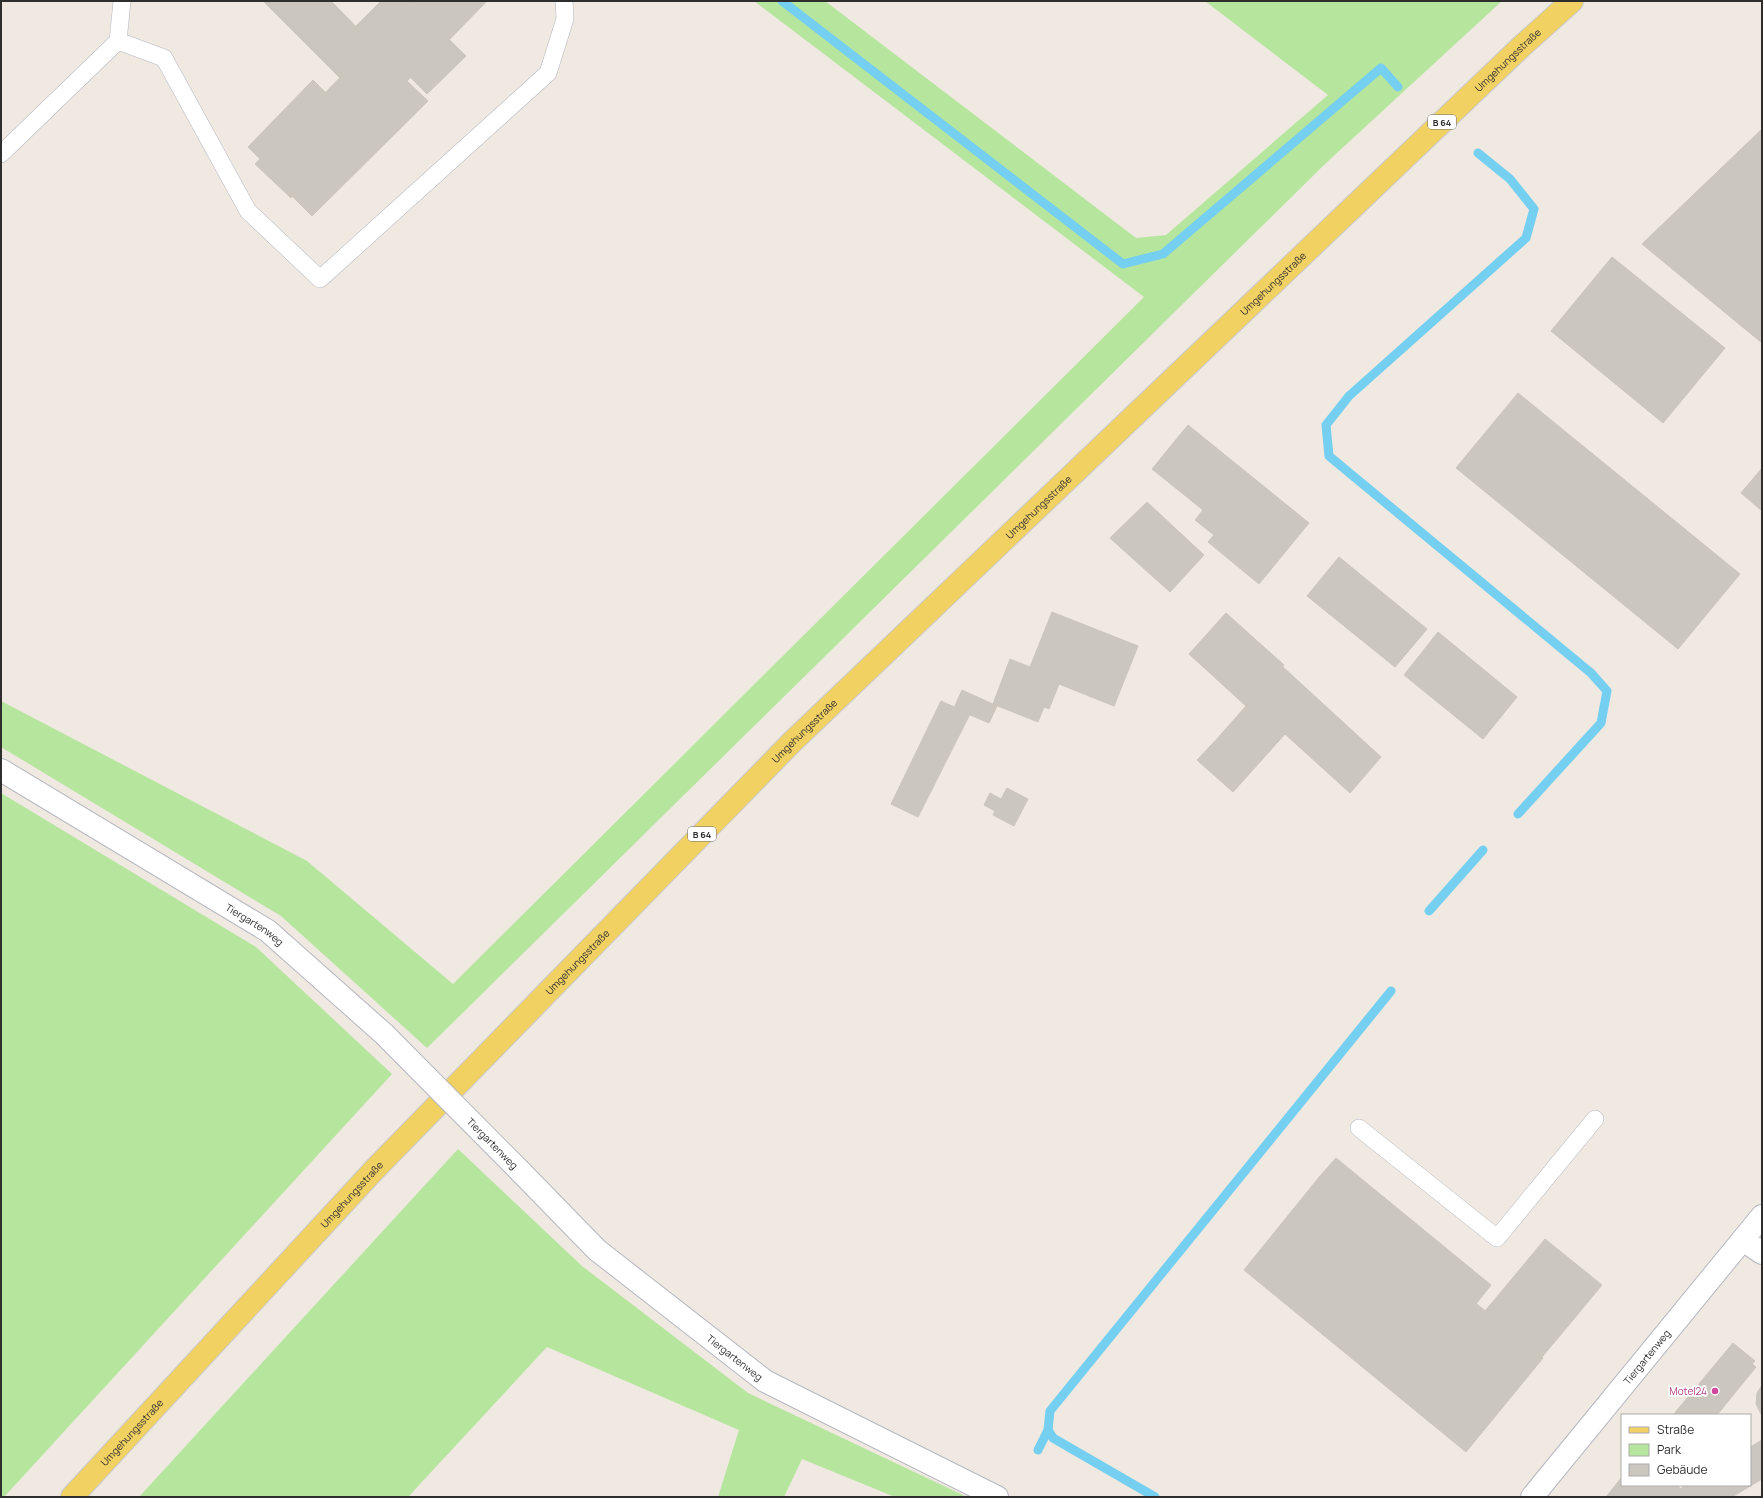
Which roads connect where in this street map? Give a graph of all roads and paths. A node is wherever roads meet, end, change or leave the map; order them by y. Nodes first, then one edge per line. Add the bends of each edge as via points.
1 (122, 1) edge
2 (564, 1) edge
3 (1572, 1) edge
4 (118, 41) junction
5 (1, 154) edge
6 (1, 770) edge
7 (1595, 1119) dead end
8 (1359, 1128) dead end
9 (1762, 1216) edge
10 (1743, 1240) junction
11 (1762, 1253) edge
12 (72, 1497) edge
13 (997, 1497) edge
14 (1532, 1497) edge

1 - 4 lane
2 - 4 lane via 566,18 548,73 320,279 248,211 164,58
3 - 12 main road, Umgehungsstraße / B 64 via 792,742 374,1170
4 - 5 lane
6 - 13 street, Tiergartenweg, bridge via 268,931 384,1034 597,1250 765,1381
7 - 8 lane via 1496,1238
9 - 10 street, Tiergartenweg
10 - 11 street
10 - 14 street, Tiergartenweg

